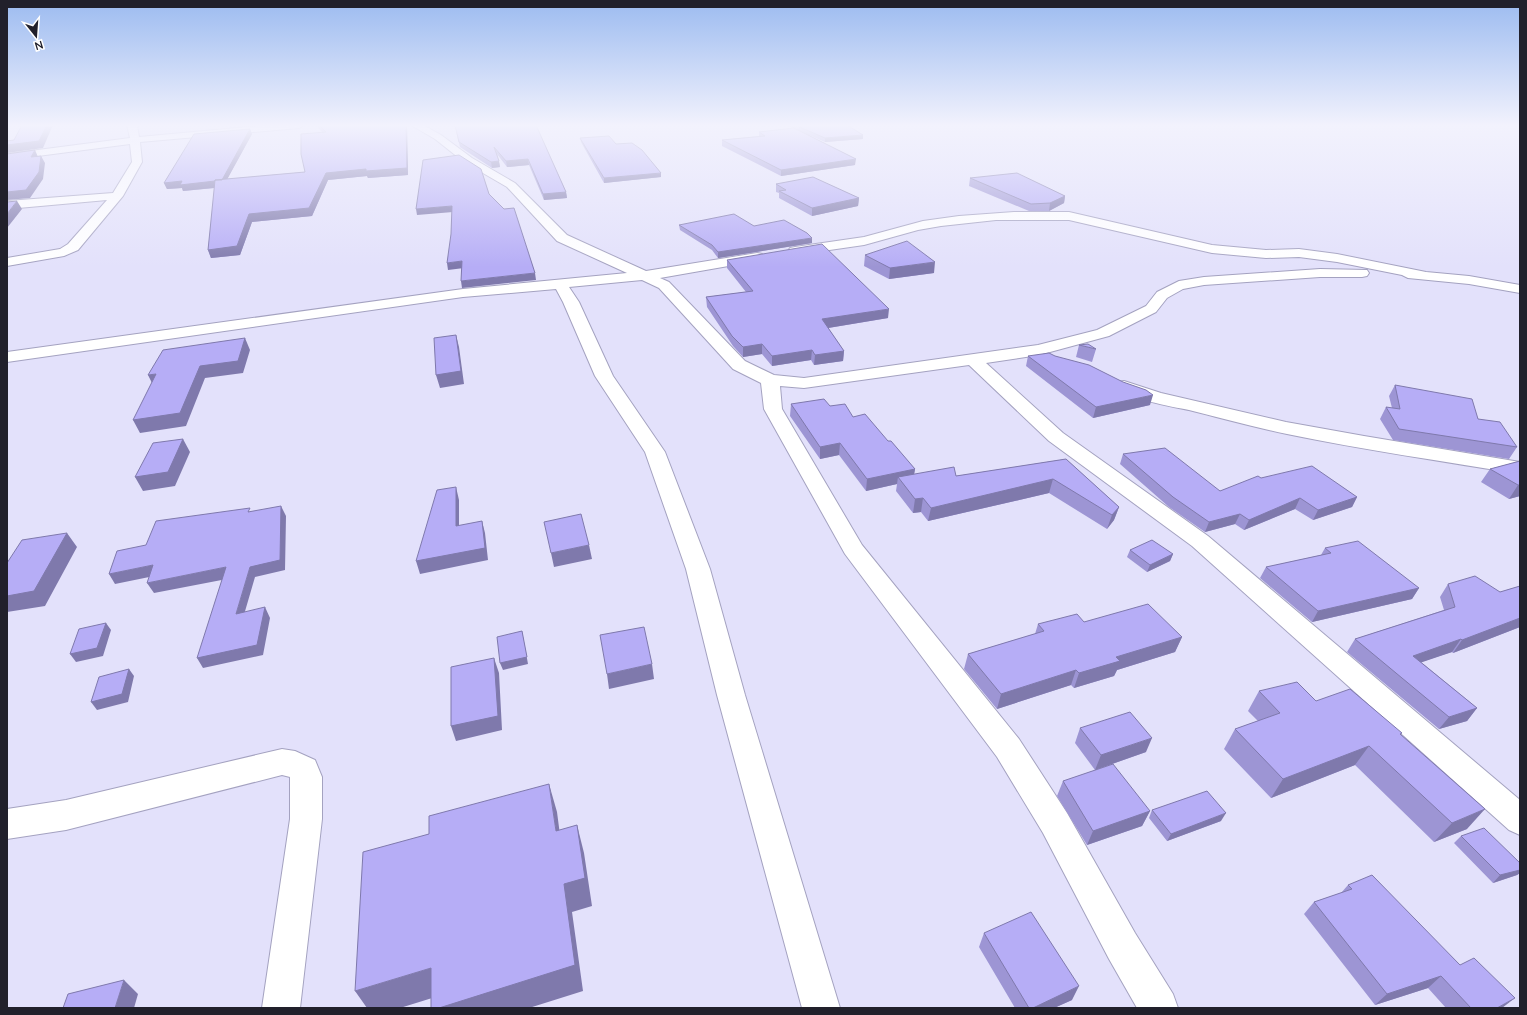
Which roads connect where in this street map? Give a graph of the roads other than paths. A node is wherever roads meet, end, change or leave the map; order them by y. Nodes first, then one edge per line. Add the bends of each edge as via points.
1 (131, 172) edge
2 (489, 172) edge
3 (117, 196) junction
4 (7, 205) edge
5 (785, 253) edge
6 (770, 256) edge
7 (7, 262) edge
8 (1422, 275) junction
9 (644, 276) junction
10 (560, 284) junction
11 (1520, 289) edge
12 (1039, 350) junction
13 (7, 357) edge
14 (972, 359) junction
15 (1066, 362) edge
16 (1110, 378) edge
17 (770, 380) junction
18 (1520, 468) edge
19 (1520, 820) edge
20 (7, 824) edge
21 (281, 1008) edge
22 (821, 1008) edge
23 (1159, 1008) edge

1 - 3 street
2 - 9 street via 511,185 562,238
3 - 4 street
3 - 7 street via 73,247 64,252
5 - 8 street via 871,239 952,221 1049,215 1069,216 1212,249 1266,254 1299,253
6 - 9 street
8 - 11 street
8 - 12 street via 1320,273 1179,285 1162,295 1152,309 1103,333
9 - 10 street
9 - 17 street via 664,285 739,365
10 - 13 street via 463,293
10 - 22 street via 571,302 604,376 656,452 698,569 731,695
12 - 14 street
12 - 15 street
14 - 17 street via 804,383
14 - 19 street via 1056,437 1200,541
16 - 18 street via 1144,393 1250,420 1334,438
17 - 23 street via 773,409 853,549 1008,748 1055,823
20 - 21 street via 66,815 282,762 295,764 304,770 306,819

